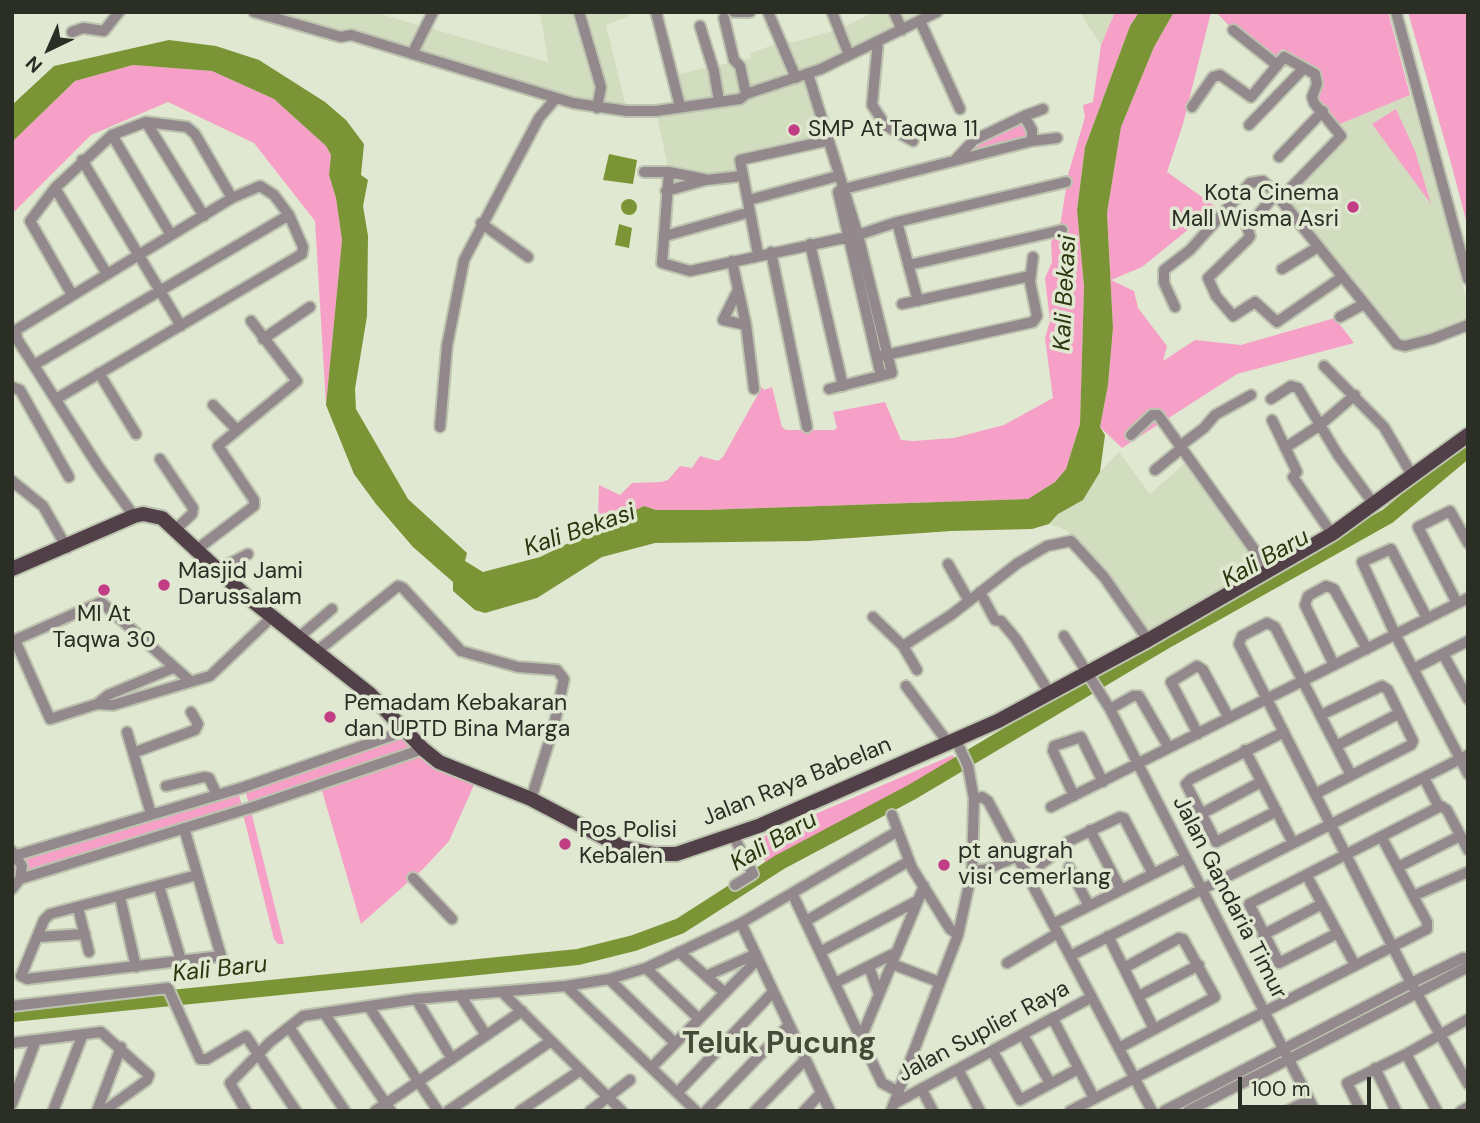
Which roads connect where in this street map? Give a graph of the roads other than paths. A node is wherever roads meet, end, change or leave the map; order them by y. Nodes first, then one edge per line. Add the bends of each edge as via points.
1 (118, 12) edge
2 (254, 12) edge
3 (433, 12) edge
4 (579, 12) edge
5 (656, 12) edge
6 (750, 12) edge
7 (769, 12) edge
8 (832, 12) edge
9 (894, 12) edge
10 (937, 12) edge
11 (1396, 12) edge
12 (278, 15) edge
13 (729, 15) edge
14 (920, 21) junction
15 (700, 26) dead end
16 (902, 30) junction
17 (1233, 30) dead end
18 (72, 32) dead end
19 (878, 42) junction
20 (412, 54) junction
21 (849, 55) junction
22 (1277, 65) junction
23 (1304, 68) junction
24 (808, 74) junction
25 (796, 78) junction
26 (746, 94) junction
27 (555, 98) junction
28 (719, 101) junction
29 (680, 106) junction
30 (1192, 107) dead end
31 (597, 108) junction
32 (960, 109) dead end
33 (1043, 110) dead end
34 (1323, 111) junction
35 (1024, 116) junction
36 (146, 122) junction
37 (1249, 125) dead end
38 (112, 135) junction
39 (1057, 138) dead end
40 (827, 141) junction
41 (913, 141) dead end
42 (1032, 141) junction
43 (1279, 157) dead end
44 (82, 160) junction
45 (954, 161) junction
46 (645, 172) dead end
47 (669, 172) junction
48 (742, 176) junction
49 (706, 180) junction
50 (1066, 182) dead end
51 (839, 184) junction
52 (55, 188) junction
53 (666, 191) junction
54 (1278, 196) junction
55 (232, 198) junction
56 (750, 206) junction
57 (289, 215) junction
58 (204, 216) junction
59 (897, 222) junction
60 (481, 223) junction
61 (1062, 230) dead end
62 (171, 236) junction
63 (665, 236) junction
64 (853, 236) junction
65 (810, 244) junction
66 (1318, 247) junction
67 (771, 252) junction
68 (758, 254) junction
69 (139, 255) junction
70 (528, 257) dead end
71 (1033, 257) dead end
72 (732, 261) junction
73 (909, 265) junction
74 (1282, 268) dead end
75 (107, 274) junction
76 (1031, 276) junction
77 (1342, 277) junction
78 (1468, 279) edge
79 (160, 290) junction
80 (738, 290) junction
81 (71, 293) junction
82 (918, 301) junction
83 (902, 304) dead end
84 (1364, 304) junction
85 (310, 307) dead end
86 (1175, 307) dead end
87 (1340, 317) dead end
88 (251, 321) dead end
89 (747, 325) junction
90 (1468, 325) edge
91 (181, 326) junction
92 (263, 339) junction
93 (15, 341) edge
94 (883, 356) junction
95 (34, 365) junction
96 (1324, 366) dead end
97 (99, 373) junction
98 (843, 386) junction
99 (12, 387) edge
100 (754, 388) dead end
101 (828, 389) dead end
102 (1251, 395) dead end
103 (1355, 395) junction
104 (56, 399) junction
105 (1271, 399) dead end
106 (214, 405) dead end
107 (1272, 419) dead end
108 (1320, 425) junction
109 (440, 427) dead end
110 (807, 427) dead end
111 (237, 430) junction
112 (136, 435) dead end
113 (1131, 435) dead end
114 (1468, 435) edge
115 (1181, 447) junction
116 (1285, 448) junction
117 (160, 459) dead end
118 (1155, 470) dead end
119 (1412, 475) junction
120 (69, 477) dead end
121 (12, 481) edge
122 (1373, 503) junction
123 (134, 516) junction
124 (176, 530) junction
125 (1332, 534) junction
126 (1466, 536) edge
127 (67, 548) junction
128 (197, 550) junction
129 (248, 554) dead end
130 (948, 564) dead end
131 (12, 569) edge
132 (218, 569) junction
133 (1268, 569) junction
134 (980, 592) junction
135 (358, 600) dead end
136 (1463, 600) edge
137 (969, 601) junction
138 (332, 609) dead end
139 (367, 609) junction
140 (272, 617) junction
141 (873, 617) dead end
142 (1427, 618) junction
143 (1395, 634) junction
144 (1064, 636) dead end
145 (298, 638) junction
146 (1148, 640) junction
147 (1468, 641) edge
148 (904, 646) junction
149 (1367, 649) junction
150 (316, 652) junction
151 (1443, 654) junction
152 (1334, 665) junction
153 (173, 668) junction
154 (1413, 669) junction
155 (917, 670) dead end
156 (1088, 672) junction
157 (190, 680) junction
158 (1303, 681) junction
159 (139, 682) junction
160 (906, 686) dead end
161 (1049, 692) junction
162 (144, 693) junction
163 (1267, 699) junction
164 (1468, 699) edge
165 (97, 704) junction
166 (1110, 709) junction
167 (191, 712) dead end
168 (1398, 714) junction
169 (1321, 715) junction
170 (1229, 718) junction
171 (405, 731) junction
172 (127, 732) dead end
173 (1284, 732) junction
174 (1198, 734) junction
175 (956, 746) junction
176 (1336, 746) junction
177 (1169, 748) junction
178 (422, 749) junction
179 (1245, 750) junction
180 (133, 753) junction
181 (1464, 757) edge
182 (1138, 764) junction
183 (1468, 774) edge
184 (1351, 775) junction
185 (1424, 778) junction
186 (1103, 782) junction
187 (1261, 782) junction
188 (166, 786) dead end
189 (1315, 794) junction
190 (217, 795) junction
191 (1074, 796) junction
192 (531, 799) junction
193 (974, 799) junction
194 (1051, 807) dead end
195 (1439, 807) junction
196 (1277, 811) junction
197 (151, 814) junction
198 (1201, 814) junction
199 (892, 815) dead end
200 (1331, 825) junction
201 (184, 828) junction
202 (1090, 830) junction
203 (898, 831) junction
204 (733, 835) junction
205 (1460, 836) junction
206 (1382, 838) junction
207 (1293, 843) junction
208 (1468, 850) edge
209 (15, 853) edge
210 (1018, 856) junction
211 (1347, 856) junction
212 (1185, 858) junction
213 (909, 861) junction
214 (1041, 864) dead end
215 (1069, 867) dead end
216 (1398, 867) junction
217 (972, 871) junction
218 (1468, 872) edge
219 (1153, 874) junction
220 (197, 875) junction
221 (1307, 876) junction
222 (413, 878) dead end
223 (20, 879) junction
224 (735, 885) dead end
225 (159, 886) junction
226 (924, 886) junction
227 (12, 889) edge
228 (1121, 890) junction
229 (1202, 890) junction
230 (792, 893) junction
231 (1413, 896) junction
232 (120, 897) junction
233 (917, 901) junction
234 (1322, 904) junction
235 (1089, 906) junction
236 (78, 908) junction
237 (452, 919) dead end
238 (806, 921) junction
239 (741, 923) junction
240 (1055, 928) junction
241 (1338, 933) junction
242 (85, 934) junction
243 (958, 935) junction
244 (1263, 935) junction
245 (1108, 936) junction
246 (39, 937) junction
247 (1393, 947) junction
248 (89, 952) dead end
249 (679, 952) junction
250 (820, 952) junction
251 (897, 952) junction
252 (757, 956) junction
253 (1070, 956) junction
254 (1468, 959) edge
255 (181, 960) junction
256 (1007, 962) dead end
257 (892, 964) junction
258 (1199, 965) junction
259 (1355, 965) junction
260 (136, 967) junction
261 (869, 967) junction
262 (1468, 967) edge
263 (646, 968) junction
264 (1124, 968) junction
265 (706, 976) junction
266 (609, 979) junction
267 (939, 982) junction
268 (835, 983) junction
269 (566, 986) junction
270 (1414, 988) junction
271 (502, 992) junction
272 (773, 992) junction
273 (725, 993) junction
274 (879, 994) junction
275 (460, 995) junction
276 (1139, 996) junction
277 (1092, 997) junction
278 (416, 999) junction
279 (12, 1006) edge
280 (369, 1007) junction
281 (522, 1011) junction
282 (1264, 1012) junction
283 (324, 1013) junction
284 (699, 1019) junction
285 (1053, 1019) junction
286 (1468, 1019) edge
287 (789, 1026) junction
288 (289, 1027) junction
289 (1154, 1029) junction
290 (83, 1034) junction
291 (486, 1035) junction
292 (1023, 1035) junction
293 (1440, 1035) junction
294 (861, 1038) junction
295 (36, 1040) junction
296 (551, 1041) junction
297 (12, 1043) edge
298 (675, 1043) junction
299 (121, 1047) junction
300 (1119, 1048) junction
301 (993, 1052) junction
302 (260, 1054) junction
303 (1406, 1054) junction
304 (1285, 1055) junction
305 (452, 1059) junction
306 (805, 1059) junction
307 (652, 1067) junction
308 (1375, 1068) junction
309 (1078, 1069) junction
310 (581, 1070) junction
311 (959, 1071) junction
312 (1135, 1077) junction
313 (630, 1080) dead end
314 (418, 1082) junction
315 (1050, 1083) junction
316 (1468, 1084) edge
317 (922, 1090) junction
318 (678, 1092) junction
319 (821, 1093) junction
320 (609, 1098) junction
321 (1094, 1098) junction
322 (895, 1102) edge
323 (12, 1104) edge
324 (1312, 1105) edge
325 (389, 1107) edge
326 (1468, 1107) edge
327 (53, 1111) edge
328 (97, 1111) edge
329 (104, 1111) edge
330 (246, 1111) edge
331 (296, 1111) edge
332 (345, 1111) edge
333 (375, 1111) edge
334 (439, 1111) edge
335 (448, 1111) edge
336 (520, 1111) edge
337 (590, 1111) edge
338 (622, 1111) edge
339 (696, 1111) edge
340 (706, 1111) edge
341 (755, 1111) edge
342 (804, 1111) edge
343 (830, 1111) edge
344 (933, 1111) edge
345 (980, 1111) edge
346 (1070, 1111) edge
347 (1152, 1111) edge
348 (1164, 1111) edge
349 (1188, 1111) edge
350 (1287, 1111) edge
351 (1361, 1111) edge
352 (1396, 1111) edge
353 (1437, 1111) edge
354 (1461, 1111) edge

1 - 18 street via 104,31 83,28
2 - 12 street
3 - 20 street
4 - 31 street via 601,87
5 - 29 street
6 - 13 street
7 - 25 street
8 - 21 street
9 - 16 street
10 - 14 street
11 - 78 street
12 - 20 street via 341,37
13 - 26 street via 734,60 740,66
14 - 16 street
14 - 32 street
15 - 28 street
16 - 19 street
17 - 22 street
19 - 21 street
19 - 41 street via 872,105 886,126
20 - 27 street
21 - 24 street
22 - 23 street via 1284,57
22 - 30 street via 1251,97 1216,75
23 - 34 street via 1317,77 1312,97
23 - 37 street
24 - 25 street
24 - 40 street
25 - 26 street
26 - 28 street
27 - 31 street
27 - 60 street via 539,118
28 - 29 street
29 - 31 street
33 - 35 street
34 - 43 street
34 - 54 street via 1341,136
35 - 42 street
35 - 45 street via 974,141
36 - 38 street
36 - 55 street via 190,128
36 - 58 street
38 - 44 street
38 - 62 street
39 - 42 street
40 - 48 street via 740,160
40 - 51 street
42 - 45 street
44 - 52 street
44 - 69 street
45 - 51 street
46 - 47 street
47 - 49 street
47 - 53 street
48 - 49 street
48 - 56 street
49 - 53 street
50 - 59 street
51 - 56 street
51 - 64 street
52 - 75 street
52 - 81 street via 30,224
53 - 63 street
54 - 66 street
54 - 77 street via 1247,226 1248,239 1208,278 1224,305 1233,316 1256,303 1277,322
54 - 86 street via 1263,181 1250,183 1190,250 1164,270 1162,276
55 - 57 street via 263,186
55 - 58 street
56 - 63 street
56 - 68 street
57 - 79 street
57 - 91 street via 302,254
58 - 62 street
59 - 64 street
59 - 73 street
60 - 70 street
60 - 109 street via 458,279
61 - 73 street
62 - 69 street
63 - 72 street via 662,263 690,271
64 - 65 street
64 - 94 street
65 - 67 street
65 - 98 street
66 - 74 street
66 - 77 street
67 - 68 street
67 - 110 street
68 - 72 street
69 - 75 street
69 - 79 street
71 - 76 street
72 - 80 street
73 - 82 street
75 - 81 street
76 - 82 street
76 - 94 street via 1037,316 1033,321
77 - 84 street
79 - 91 street
79 - 95 street
80 - 89 street
80 - 89 street via 723,320
81 - 93 street via 20,326
82 - 83 street
84 - 87 street
84 - 90 street via 1391,339 1405,346
85 - 92 street
88 - 92 street
89 - 100 street
91 - 97 street
92 - 111 street via 296,384
93 - 95 street
94 - 98 street via 892,374
95 - 104 street
96 - 103 street
97 - 104 street
97 - 112 street
98 - 101 street
99 - 120 street via 20,390
102 - 115 street via 1215,415
103 - 108 street
103 - 119 street via 1384,427
104 - 123 street
105 - 108 street via 1295,386
106 - 111 street
107 - 116 street
108 - 116 street
108 - 122 street
111 - 128 street via 218,450 254,506
113 - 115 street via 1155,414
114 - 119 main road, Jalan Raya Babelan
115 - 118 street
115 - 133 street
116 - 125 street via 1297,472 1293,477
117 - 124 street via 193,508
119 - 122 main road, Jalan Raya Babelan
121 - 127 street via 43,506
122 - 125 main road, Jalan Raya Babelan
123 - 124 main road, Jalan Raya Babelan via 162,518
123 - 127 main road
124 - 128 main road, Jalan Raya Babelan
125 - 133 main road, Jalan Raya Babelan
126 - 136 street via 1450,511 1418,527
127 - 131 main road
128 - 132 main road, Jalan Raya Babelan
129 - 132 street
130 - 137 street
132 - 140 main road, Jalan Raya Babelan
133 - 146 main road, Jalan Raya Babelan
134 - 137 street
134 - 146 street via 1047,546 1071,541 1104,577
134 - 161 street via 995,620 1016,639
135 - 139 street
136 - 142 street
137 - 148 street
138 - 145 street
139 - 150 street
139 - 192 street via 398,586 461,651 562,674 550,744
140 - 145 main road, Jalan Raya Babelan
140 - 157 street via 219,670
141 - 148 street
142 - 143 street
142 - 143 street via 1391,549 1362,562
143 - 149 street
143 - 154 street
144 - 156 street, Jalan Gandaria Timur
145 - 150 main road, Jalan Raya Babelan
146 - 156 main road, Jalan Raya Babelan
147 - 151 street
148 - 155 street
149 - 152 street
149 - 152 street via 1334,589 1326,586 1308,596 1305,605
150 - 171 main road, Jalan Raya Babelan via 370,694
151 - 154 street
151 - 164 street
152 - 158 street
153 - 157 street
153 - 159 street
153 - 165 street via 101,602 15,640 50,719
154 - 181 street
156 - 161 main road, Jalan Raya Babelan
156 - 166 street, Jalan Gandaria Timur
157 - 162 street
158 - 163 street
158 - 163 street via 1271,624 1241,636 1239,644
158 - 169 street
159 - 162 street
159 - 165 street
160 - 175 street
161 - 175 main road, Jalan Raya Babelan
162 - 165 street via 113,705
163 - 170 street
163 - 173 street
166 - 177 street via 1139,696
166 - 182 street, Jalan Gandaria Timur
167 - 180 street via 198,724 195,730
168 - 169 street via 1382,686
168 - 176 street
168 - 184 street via 1413,743
169 - 176 street
170 - 174 street
170 - 174 street via 1197,666 1171,682
171 - 178 main road, Jalan Raya Babelan
171 - 190 street
172 - 180 street
173 - 179 street
173 - 189 street
174 - 177 street
175 - 193 street via 968,766
175 - 204 main road, Jalan Raya Babelan
176 - 184 street
177 - 182 street
178 - 192 main road, Jalan Raya Babelan via 439,762
178 - 201 street
179 - 187 street
179 - 198 street via 1189,780 1187,788
180 - 197 street
181 - 183 street
181 - 185 street
182 - 186 street
182 - 212 street, Jalan Gandaria Timur
184 - 189 street
185 - 195 street
185 - 200 street
186 - 191 street
186 - 191 street via 1081,737 1054,747
187 - 196 street
187 - 198 street
188 - 190 street via 204,777
189 - 200 street
190 - 197 street
191 - 194 street
192 - 204 main road, Jalan Raya Babelan via 622,847 654,854 676,853
193 - 210 street via 988,801
193 - 217 street
195 - 205 street via 1445,807
195 - 206 street
196 - 198 street via 1219,842
196 - 207 street
197 - 209 street
199 - 203 street
200 - 207 street
200 - 211 street
201 - 220 street
201 - 223 street
202 - 214 street
202 - 219 street via 1124,818
202 - 228 street
203 - 213 street
203 - 230 street
204 - 224 street via 753,874
205 - 208 street
205 - 216 street
206 - 211 street
206 - 216 street
207 - 229 street
209 - 223 street via 22,866
210 - 217 street via 988,870
210 - 240 street
211 - 221 street
211 - 247 street
212 - 219 street
212 - 229 street, Jalan Gandaria Timur
213 - 226 street
213 - 238 street
215 - 235 street
216 - 231 street
217 - 243 street
218 - 231 street
219 - 228 street
220 - 225 street
220 - 255 street via 222,955
221 - 234 street
221 - 244 street via 1251,902 1249,907
222 - 237 street
223 - 227 street
225 - 232 street
225 - 255 street
226 - 233 street
226 - 243 street
228 - 235 street
229 - 245 street
229 - 282 street, Jalan Gandaria Timur
230 - 238 street
230 - 239 street
231 - 247 street via 1429,926
232 - 236 street
232 - 260 street
233 - 250 street
233 - 251 street
234 - 241 street
234 - 244 street
235 - 240 street
236 - 242 street
236 - 246 street via 48,916
238 - 250 street
239 - 249 street
239 - 252 street
240 - 253 street
240 - 256 street
241 - 244 street via 1279,962
241 - 259 street
242 - 246 street
242 - 248 street
243 - 267 street
245 - 253 street
245 - 264 street
246 - 260 street via 23,979
247 - 259 street
247 - 270 street
249 - 263 street
249 - 265 street
250 - 268 street
251 - 257 street
251 - 261 street
252 - 265 street
252 - 272 street
252 - 273 street
253 - 277 street
254 - 270 street
255 - 260 street
257 - 267 street
257 - 274 street
258 - 264 street via 1179,938
258 - 276 street
258 - 289 street via 1214,999
259 - 282 street
261 - 268 street
261 - 274 street
262 - 270 street
263 - 266 street
263 - 284 street
264 - 276 street
265 - 273 street
266 - 269 street
266 - 298 street
267 - 322 street
268 - 294 street
269 - 271 street
269 - 307 street
270 - 293 street
270 - 304 street
271 - 275 street
271 - 281 street
272 - 287 street
272 - 318 street
273 - 284 street
274 - 294 street
275 - 278 street
275 - 291 street
276 - 289 street
277 - 285 street, Jalan Suplier Raya
277 - 300 street
278 - 280 street
278 - 305 street
279 - 302 street via 168,988 200,1059 244,1035
280 - 283 street
280 - 314 street
281 - 291 street
281 - 296 street
282 - 304 street, Jalan Gandaria Timur
282 - 312 street
283 - 288 street via 303,1016
283 - 325 street
284 - 298 street
285 - 292 street, Jalan Suplier Raya
285 - 309 street
286 - 293 street
287 - 306 street
287 - 340 street
288 - 302 street
288 - 332 street
289 - 300 street
290 - 295 street
290 - 299 street via 101,1031
290 - 327 street
291 - 305 street
292 - 301 street, Jalan Suplier Raya
292 - 315 street
293 - 303 street
293 - 316 street
294 - 322 street
295 - 297 street
295 - 323 street
296 - 310 street
296 - 335 street
298 - 307 street
299 - 328 street
299 - 329 street via 149,1077
300 - 312 street
301 - 311 street, Jalan Suplier Raya
301 - 315 street via 1019,1099
302 - 330 street via 229,1085
302 - 331 street
303 - 308 street
303 - 353 street
304 - 324 street, Jalan Gandaria Timur
304 - 348 street
304 - 349 street
305 - 314 street
306 - 319 street
306 - 341 street
307 - 318 street
308 - 351 street via 1346,1083
308 - 352 street
309 - 315 street
309 - 321 street
310 - 320 street
310 - 336 street
311 - 317 street, Jalan Suplier Raya
311 - 345 street
312 - 321 street
312 - 347 street
313 - 320 street
314 - 325 street
314 - 334 street
317 - 322 street, Jalan Suplier Raya
317 - 344 street
318 - 339 street
319 - 342 street
319 - 343 street
320 - 337 street
320 - 338 street
321 - 346 street
324 - 350 street
325 - 333 street
326 - 354 street

